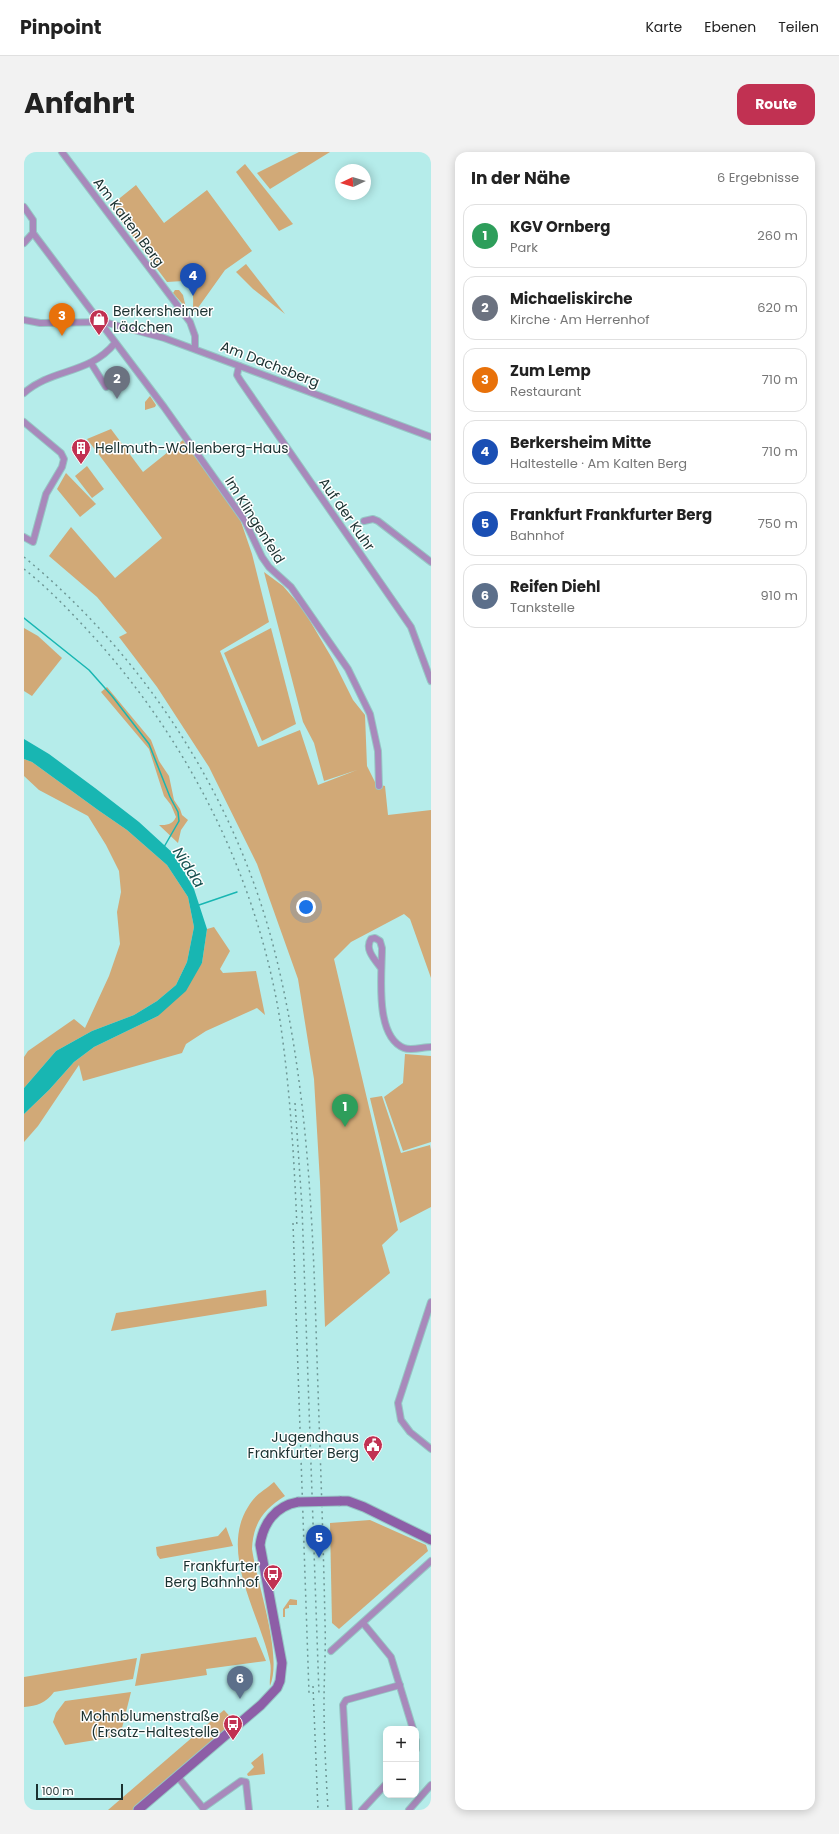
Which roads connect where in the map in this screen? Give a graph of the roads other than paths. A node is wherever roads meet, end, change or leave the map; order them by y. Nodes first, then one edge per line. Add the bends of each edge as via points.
1 (62, 152) edge
2 (24, 207) edge
3 (33, 233) junction
4 (24, 243) edge
5 (24, 320) edge
6 (99, 322) junction
7 (115, 343) junction
8 (195, 348) junction
9 (91, 363) junction
10 (239, 366) junction
11 (106, 387) dead end
12 (24, 393) edge
13 (24, 422) edge
14 (431, 437) edge
15 (364, 521) dead end
16 (24, 537) edge
17 (431, 562) edge
18 (431, 681) edge
19 (379, 786) dead end
20 (381, 968) dead end
21 (431, 1047) edge
22 (431, 1302) edge
23 (431, 1449) edge
24 (431, 1540) edge
25 (431, 1561) edge
26 (363, 1623) junction
27 (331, 1651) dead end
28 (400, 1685) junction
29 (412, 1726) edge
30 (178, 1777) junction
31 (431, 1785) edge
32 (383, 1787) edge
33 (202, 1809) edge
34 (138, 1810) edge
35 (249, 1810) edge
36 (349, 1810) edge
37 (362, 1810) edge
38 (409, 1810) edge

1 - 8 street, Am Kalten Berg via 190,322 195,336
2 - 3 street via 34,220
3 - 4 street
3 - 6 street, Im Klingenfeld
5 - 6 street, Am Dachsberg via 40,323
6 - 7 street, Im Klingenfeld
6 - 8 street, Am Dachsberg via 133,329
7 - 9 street via 108,352
7 - 19 street, Im Klingenfeld via 245,521 265,562 291,587 348,669 370,714 378,751
8 - 10 street, Am Dachsberg
9 - 11 street
9 - 12 street via 42,381
10 - 14 street, Am Dachsberg
10 - 18 street, Auf der Kuhr via 237,375 240,380 411,627
13 - 16 street via 61,453 64,459 46,494 33,542
15 - 17 street via 378,521
20 - 21 street via 380,999 395,1044 405,1049
22 - 23 street via 398,1402 401,1420 410,1432
24 - 30 street, bridge via 364,1506 348,1501 298,1502 282,1507 272,1516 265,1526 260,1545 282,1663 280,1680 277,1688 258,1708
25 - 26 street
26 - 27 street
26 - 28 street via 391,1657
28 - 29 street
28 - 36 street via 346,1700 343,1705
30 - 33 street
30 - 34 street
31 - 38 street
32 - 37 street
33 - 35 street via 241,1780 246,1782

